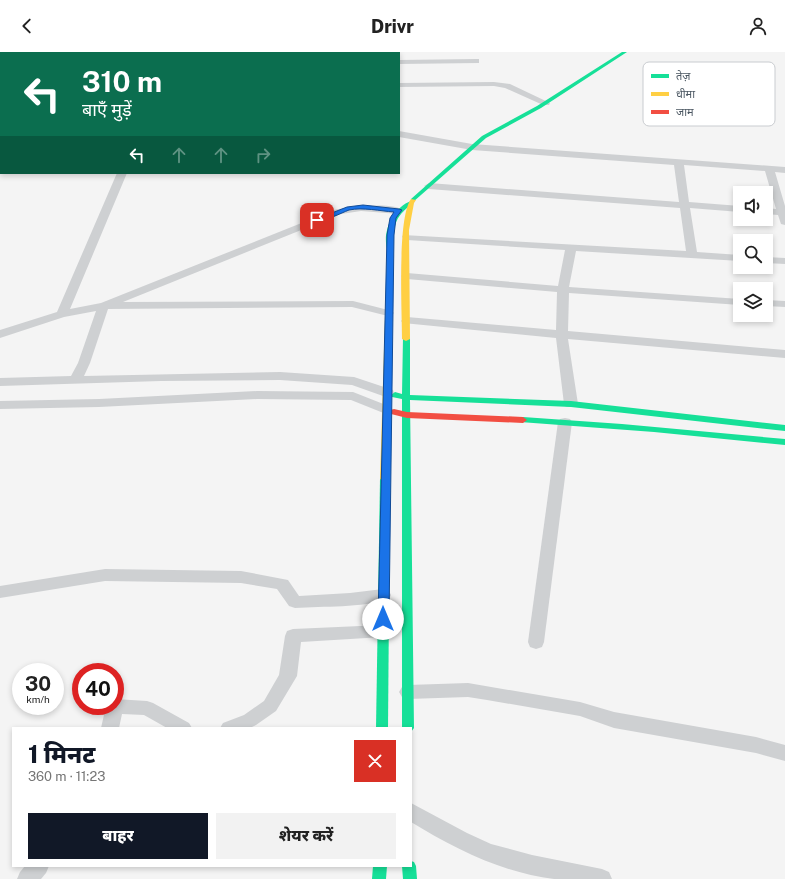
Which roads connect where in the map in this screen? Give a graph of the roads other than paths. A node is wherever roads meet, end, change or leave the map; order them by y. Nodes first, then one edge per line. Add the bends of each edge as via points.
1 (625, 52) edge
2 (421, 53) dead end
3 (476, 61) dead end
4 (400, 62) edge
5 (424, 65) junction
6 (400, 85) edge
7 (546, 103) junction
8 (400, 134) edge
9 (472, 147) junction
10 (679, 164) junction
11 (769, 169) junction
12 (785, 170) edge
13 (122, 174) edge
14 (429, 186) junction
15 (685, 205) junction
16 (733, 208) edge
17 (406, 209) junction
18 (773, 213) edge
19 (784, 217) edge
20 (406, 237) junction
21 (571, 247) junction
22 (692, 255) junction
23 (733, 258) edge
24 (773, 260) edge
25 (785, 261) edge
26 (407, 276) junction
27 (563, 290) junction
28 (733, 302) edge
29 (773, 303) edge
30 (785, 304) edge
31 (104, 306) junction
32 (388, 313) junction
33 (62, 314) junction
34 (407, 321) junction
35 (0, 334) edge
36 (562, 335) junction
37 (785, 354) edge
38 (76, 380) junction
39 (0, 382) edge
40 (388, 393) junction
41 (408, 397) junction
42 (571, 404) junction
43 (0, 405) edge
44 (386, 410) junction
45 (407, 415) junction
46 (565, 422) junction
47 (785, 428) edge
48 (785, 442) edge
49 (0, 592) edge
50 (383, 595) junction
51 (383, 631) junction
52 (536, 642) dead end
53 (408, 692) junction
54 (110, 727) edge
55 (181, 727) edge
56 (232, 727) edge
57 (382, 727) edge
58 (408, 727) edge
59 (785, 753) edge
60 (412, 813) edge
61 (38, 867) edge
62 (380, 867) edge
63 (409, 867) edge
64 (27, 879) edge
65 (379, 879) edge
66 (410, 879) edge
67 (602, 879) edge

1 - 7 street
2 - 5 street
3 - 5 street
4 - 5 street
6 - 7 street via 427,81 494,84 507,86
7 - 9 street via 484,137
8 - 9 street
9 - 10 street
9 - 14 street
10 - 11 street
10 - 15 street
11 - 12 street
11 - 19 street
13 - 33 street
14 - 15 street
14 - 17 street via 418,194
15 - 16 street
15 - 22 street
17 - 20 street
17 - 31 street via 350,208
17 - 32 street via 393,218 390,235
18 - 19 street
20 - 21 street
20 - 26 street
21 - 22 street
21 - 27 street
22 - 23 street
24 - 25 street
26 - 27 street
26 - 34 street
27 - 28 street
27 - 36 street
29 - 30 street
31 - 32 street via 353,304
31 - 33 street
31 - 38 street
32 - 40 street
33 - 35 street
34 - 36 street
34 - 41 street
36 - 37 street
36 - 42 street
38 - 39 street
38 - 40 street via 280,376 354,381
40 - 41 street
40 - 44 street
41 - 42 street
41 - 45 street
42 - 47 street
43 - 44 street via 258,395 353,396
44 - 45 street
44 - 50 street
45 - 46 street
45 - 53 street
46 - 48 street
46 - 52 street
49 - 50 street via 105,575 156,575 241,577 282,584 295,602
50 - 51 street
51 - 56 street via 293,636 288,676 270,706 250,720
51 - 57 street
53 - 58 street
53 - 59 street via 474,691 580,710 614,720 756,745
54 - 55 street via 115,706 147,708
60 - 67 street via 465,842 491,853 558,871
61 - 64 street
62 - 65 street
63 - 66 street

